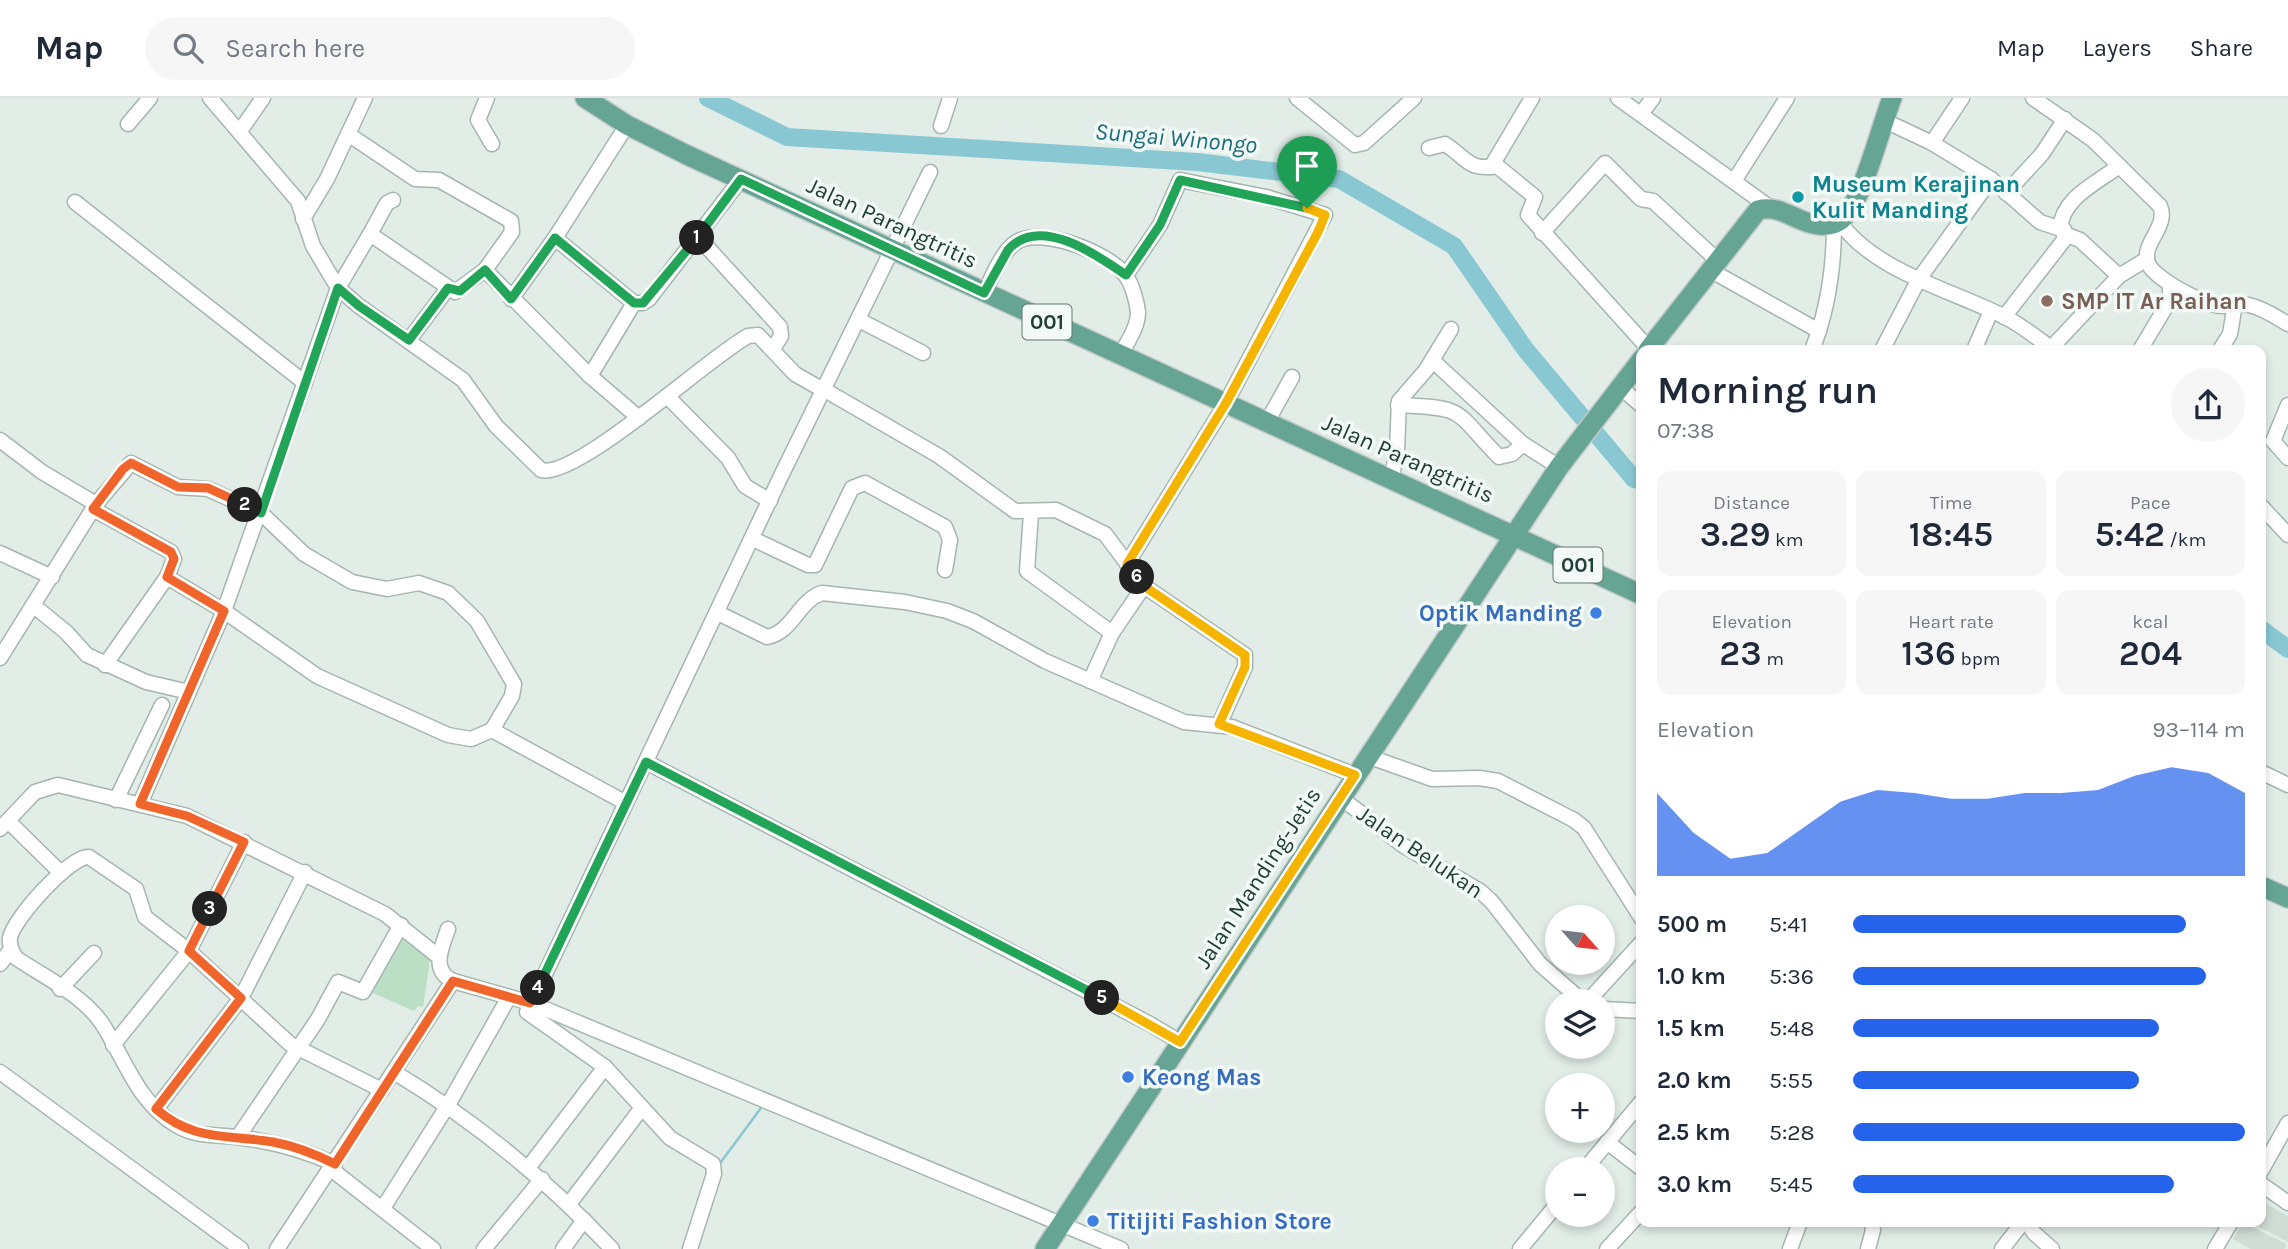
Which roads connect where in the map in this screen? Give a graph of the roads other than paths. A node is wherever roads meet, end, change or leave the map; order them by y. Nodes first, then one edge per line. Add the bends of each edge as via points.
1 (150, 98) edge
2 (210, 98) edge
3 (263, 98) edge
4 (365, 98) edge
5 (487, 98) edge
6 (585, 98) edge
7 (950, 98) edge
8 (1297, 98) edge
9 (1413, 98) edge
10 (1532, 98) edge
11 (1618, 98) edge
12 (1653, 98) edge
13 (1787, 98) edge
14 (1892, 98) edge
15 (1962, 98) edge
16 (2033, 98) edge
17 (1642, 114) junction
18 (2065, 119) junction
19 (1883, 121) junction
20 (128, 124) dead end
21 (627, 125) junction
22 (941, 126) dead end
23 (240, 131) junction
24 (348, 134) junction
25 (1932, 143) junction
26 (492, 144) dead end
27 (1429, 148) dead end
28 (2119, 166) junction
29 (1491, 167) junction
30 (930, 172) dead end
31 (741, 179) junction
32 (1991, 179) junction
33 (1734, 181) junction
34 (2006, 193) junction
35 (393, 200) dead end
36 (75, 202) dead end
37 (1769, 207) junction
38 (303, 219) junction
39 (1836, 222) junction
40 (2063, 231) junction
41 (1542, 233) junction
42 (370, 234) junction
43 (698, 237) junction
44 (555, 238) junction
45 (892, 250) junction
46 (2147, 259) junction
47 (1714, 265) junction
48 (485, 270) junction
49 (1126, 275) junction
50 (2119, 276) junction
51 (1919, 279) junction
52 (2171, 285) junction
53 (338, 288) junction
54 (448, 288) junction
55 (984, 293) junction
56 (511, 299) junction
57 (634, 303) junction
58 (2235, 304) junction
59 (1997, 314) junction
60 (859, 320) junction
61 (2288, 324) edge
62 (1451, 329) dead end
63 (1819, 331) junction
64 (409, 340) junction
65 (1639, 345) edge
66 (1652, 345) edge
67 (1814, 345) edge
68 (1885, 345) edge
69 (1977, 345) edge
70 (2047, 345) edge
71 (2057, 345) edge
72 (2143, 345) edge
73 (2223, 345) edge
74 (773, 349) junction
75 (923, 353) dead end
76 (1120, 356) junction
77 (1432, 360) junction
78 (1636, 366) edge
79 (590, 376) junction
80 (1292, 377) dead end
81 (305, 383) junction
82 (1620, 387) junction
83 (823, 389) junction
84 (668, 397) junction
85 (1636, 401) edge
86 (1226, 403) junction
87 (1398, 405) junction
88 (2288, 405) edge
89 (639, 418) junction
90 (1268, 422) junction
91 (0, 440) edge
92 (1523, 444) junction
93 (2288, 458) edge
94 (1559, 467) junction
95 (1391, 480) junction
96 (770, 500) junction
97 (95, 507) junction
98 (2266, 511) edge
99 (261, 513) junction
100 (1031, 513) junction
101 (1514, 535) junction
102 (2288, 535) edge
103 (753, 539) junction
104 (0, 553) edge
105 (1127, 564) junction
106 (944, 570) dead end
107 (52, 576) junction
108 (167, 577) junction
109 (1144, 586) junction
110 (1636, 592) edge
111 (34, 606) junction
112 (224, 611) junction
113 (718, 613) junction
114 (1112, 633) junction
115 (0, 658) edge
116 (105, 664) junction
117 (1090, 681) junction
118 (189, 692) junction
119 (162, 705) dead end
120 (1219, 724) junction
121 (492, 730) junction
122 (1367, 756) junction
123 (646, 762) junction
124 (2266, 774) edge
125 (1355, 775) junction
126 (2288, 785) edge
127 (1341, 798) junction
128 (116, 800) junction
129 (626, 803) junction
130 (140, 804) junction
131 (4, 825) edge
132 (244, 842) junction
133 (304, 872) junction
134 (61, 873) junction
135 (2266, 888) edge
136 (2288, 898) edge
137 (1636, 910) edge
138 (401, 925) junction
139 (448, 929) dead end
140 (7, 937) edge
141 (1636, 949) edge
142 (189, 951) junction
143 (94, 953) dead end
144 (439, 957) junction
145 (0, 964) edge
146 (453, 981) junction
147 (60, 989) junction
148 (1568, 989) edge
149 (1599, 989) edge
150 (509, 997) junction
151 (241, 998) junction
152 (530, 1003) junction
153 (1615, 1010) edge
154 (1636, 1011) edge
155 (1180, 1042) junction
156 (113, 1045) junction
157 (298, 1049) junction
158 (605, 1067) junction
159 (0, 1072) edge
160 (394, 1072) junction
161 (382, 1090) junction
162 (448, 1105) junction
163 (1636, 1108) edge
164 (156, 1109) junction
165 (641, 1109) junction
166 (2288, 1123) edge
167 (1615, 1133) edge
168 (238, 1137) junction
169 (1606, 1143) edge
170 (1608, 1143) edge
171 (1595, 1157) edge
172 (2266, 1162) edge
173 (1636, 1164) edge
174 (333, 1166) junction
175 (528, 1168) junction
176 (542, 1179) junction
177 (2266, 1188) edge
178 (2288, 1203) edge
179 (569, 1204) junction
180 (383, 1208) junction
181 (1636, 1217) edge
182 (1545, 1219) edge
183 (584, 1220) junction
184 (1061, 1224) junction
185 (1798, 1227) edge
186 (1873, 1227) edge
187 (2021, 1227) edge
188 (2029, 1227) edge
189 (2228, 1227) edge
190 (242, 1249) edge
191 (277, 1249) edge
192 (433, 1249) edge
193 (475, 1249) edge
194 (484, 1249) edge
195 (563, 1249) edge
196 (612, 1249) edge
197 (690, 1249) edge
198 (1045, 1249) edge
199 (1120, 1249) edge
200 (1520, 1249) edge
201 (1606, 1249) edge
202 (1790, 1249) edge
203 (1868, 1249) edge
204 (2002, 1249) edge
205 (2052, 1249) edge
206 (2215, 1249) edge

1 - 20 street
2 - 23 street
3 - 23 street
4 - 24 street
5 - 26 street via 478,120
6 - 21 main road, Jalan Parangtritis / 001
7 - 22 street
8 - 9 street via 1355,145 1364,143
10 - 29 street
11 - 17 street
12 - 17 street
13 - 33 street
14 - 19 main road
15 - 25 street
16 - 18 street
17 - 33 street
18 - 28 street
18 - 34 street via 2042,154
19 - 25 street
19 - 39 main road via 1860,187 1845,217
21 - 31 main road, Jalan Parangtritis / 001
21 - 44 street
23 - 38 street via 298,201
24 - 38 street
24 - 48 street via 415,179 439,180 511,221 512,232
25 - 32 street
27 - 29 street via 1445,144 1476,168
28 - 40 street via 2069,203 2062,216
28 - 46 street via 2162,211
29 - 41 street via 1502,168 1535,197 1528,215
30 - 45 street
31 - 43 street
31 - 45 main road, Jalan Parangtritis / 001
32 - 34 street
32 - 51 street
33 - 37 street
34 - 40 street via 2040,222
35 - 42 street
36 - 81 street
37 - 39 main road via 1806,222
37 - 47 main road, Jalan Manding-Jetis via 1751,218
38 - 53 street
39 - 51 street via 1861,248
39 - 63 street
40 - 50 street via 2080,240
40 - 59 street
41 - 47 street via 1605,163 1641,199 1653,201
41 - 65 street
42 - 53 street
42 - 54 street
43 - 57 street via 646,302
43 - 74 street via 780,327 781,336
44 - 56 street
44 - 57 street
45 - 55 main road, Jalan Parangtritis / 001
45 - 60 street
46 - 50 street
46 - 52 street via 2151,269
47 - 63 street
47 - 66 main road, Jalan Manding-Jetis
48 - 54 street via 460,291
48 - 56 street
49 - 55 street via 1098,255 1055,238 1032,236 1013,244
49 - 76 street via 1138,310
49 - 86 street via 1160,225 1180,180 1266,197 1325,215
50 - 71 street
51 - 59 street
51 - 68 street
52 - 58 street via 2220,306
52 - 72 street via 2170,300
53 - 64 street
53 - 81 street
54 - 64 street
55 - 76 main road, Jalan Parangtritis / 001
56 - 79 street
57 - 79 street
58 - 61 street via 2264,310
58 - 73 street via 2230,334
59 - 69 street
59 - 70 street
60 - 75 street
60 - 83 street
62 - 77 street
63 - 67 street
64 - 89 street via 463,380 496,426 541,470 558,469
74 - 83 street via 795,374
74 - 84 street via 758,335 748,336
76 - 86 main road, Jalan Parangtritis / 001
77 - 87 street
77 - 92 street
78 - 82 main road, Jalan Manding-Jetis
79 - 89 street
80 - 90 street
81 - 99 street
82 - 85 street
82 - 94 main road, Jalan Manding-Jetis
83 - 96 street
83 - 100 street via 939,456 1009,507
84 - 89 street
84 - 96 street via 728,458 745,486
86 - 90 main road, Jalan Parangtritis / 001
86 - 105 street
87 - 92 street via 1452,409 1503,458
87 - 95 street
88 - 93 street via 2273,441
90 - 95 main road, Jalan Parangtritis / 001
91 - 97 street
92 - 94 street
94 - 101 main road, Jalan Manding-Jetis
95 - 101 main road, Jalan Parangtritis / 001
96 - 103 street
97 - 99 street via 131,463 178,487 208,488
97 - 107 street
97 - 108 street via 171,552 174,559
98 - 102 street
99 - 112 street
99 - 121 street via 304,554 352,582 387,589 429,584 458,599 477,621 513,684 512,696
100 - 105 street via 1056,510 1097,529
100 - 114 street via 1027,571
101 - 110 main road, Jalan Parangtritis / 001
101 - 122 main road, Jalan Manding-Jetis
103 - 106 street via 815,565 852,488 865,484 946,527 950,540
103 - 113 street
104 - 107 street
105 - 109 street
107 - 111 street
108 - 112 street
108 - 116 street
109 - 114 street
109 - 120 street via 1245,655 1245,667
111 - 115 street
111 - 116 street via 81,651
112 - 118 street
112 - 121 street via 317,676 413,722 462,739
113 - 117 street via 767,637 784,630 808,601 822,593 932,607 973,621
113 - 123 street
114 - 117 street
116 - 118 street via 146,682
117 - 120 street via 1184,722
118 - 130 street
119 - 128 street
120 - 125 street
121 - 129 street
122 - 125 main road, Jalan Manding-Jetis
122 - 137 street via 1432,779 1492,780 1574,820 1584,828
123 - 129 street
123 - 155 street
124 - 126 street
125 - 127 main road, Jalan Manding-Jetis
127 - 148 street, Jalan Belukan via 1404,846 1486,896 1539,964
127 - 155 main road, Jalan Manding-Jetis
128 - 130 street
128 - 131 street via 51,785 34,792
129 - 152 street
130 - 132 street via 187,816
131 - 134 street
132 - 133 street
132 - 142 street
133 - 138 street
133 - 151 street
134 - 140 street
134 - 142 street via 81,857 92,859 136,889 145,917
135 - 136 main road
138 - 144 street
138 - 157 street via 363,992 338,982
139 - 144 street
140 - 145 street
140 - 147 street via 16,958
141 - 149 street
142 - 151 street
142 - 156 street
143 - 147 street
144 - 146 street via 443,974
146 - 150 street
146 - 160 street
147 - 156 street via 94,1014
150 - 152 street
150 - 162 street
151 - 157 street
151 - 164 street
152 - 158 street via 529,1015
152 - 184 street
153 - 154 street
155 - 184 main road, Jalan Manding-Jetis
156 - 164 street via 138,1089
157 - 161 street
157 - 168 street
158 - 165 street
158 - 175 street
159 - 190 street
160 - 161 street
160 - 162 street
161 - 174 street
162 - 175 street
162 - 180 street
163 - 167 street
164 - 168 street via 186,1130
165 - 179 street
165 - 197 street via 680,1146 716,1168
166 - 172 street
168 - 174 street via 293,1147
169 - 171 street
170 - 173 street
174 - 180 street
174 - 191 street
175 - 176 street
176 - 179 street
176 - 194 street
177 - 178 street
179 - 183 street
180 - 192 street
181 - 201 street
182 - 200 street
183 - 195 street
183 - 196 street
184 - 198 main road, Jalan Manding-Jetis
184 - 199 street
185 - 202 street
186 - 203 street
187 - 204 street
188 - 205 street
189 - 206 street
193 - 194 street

